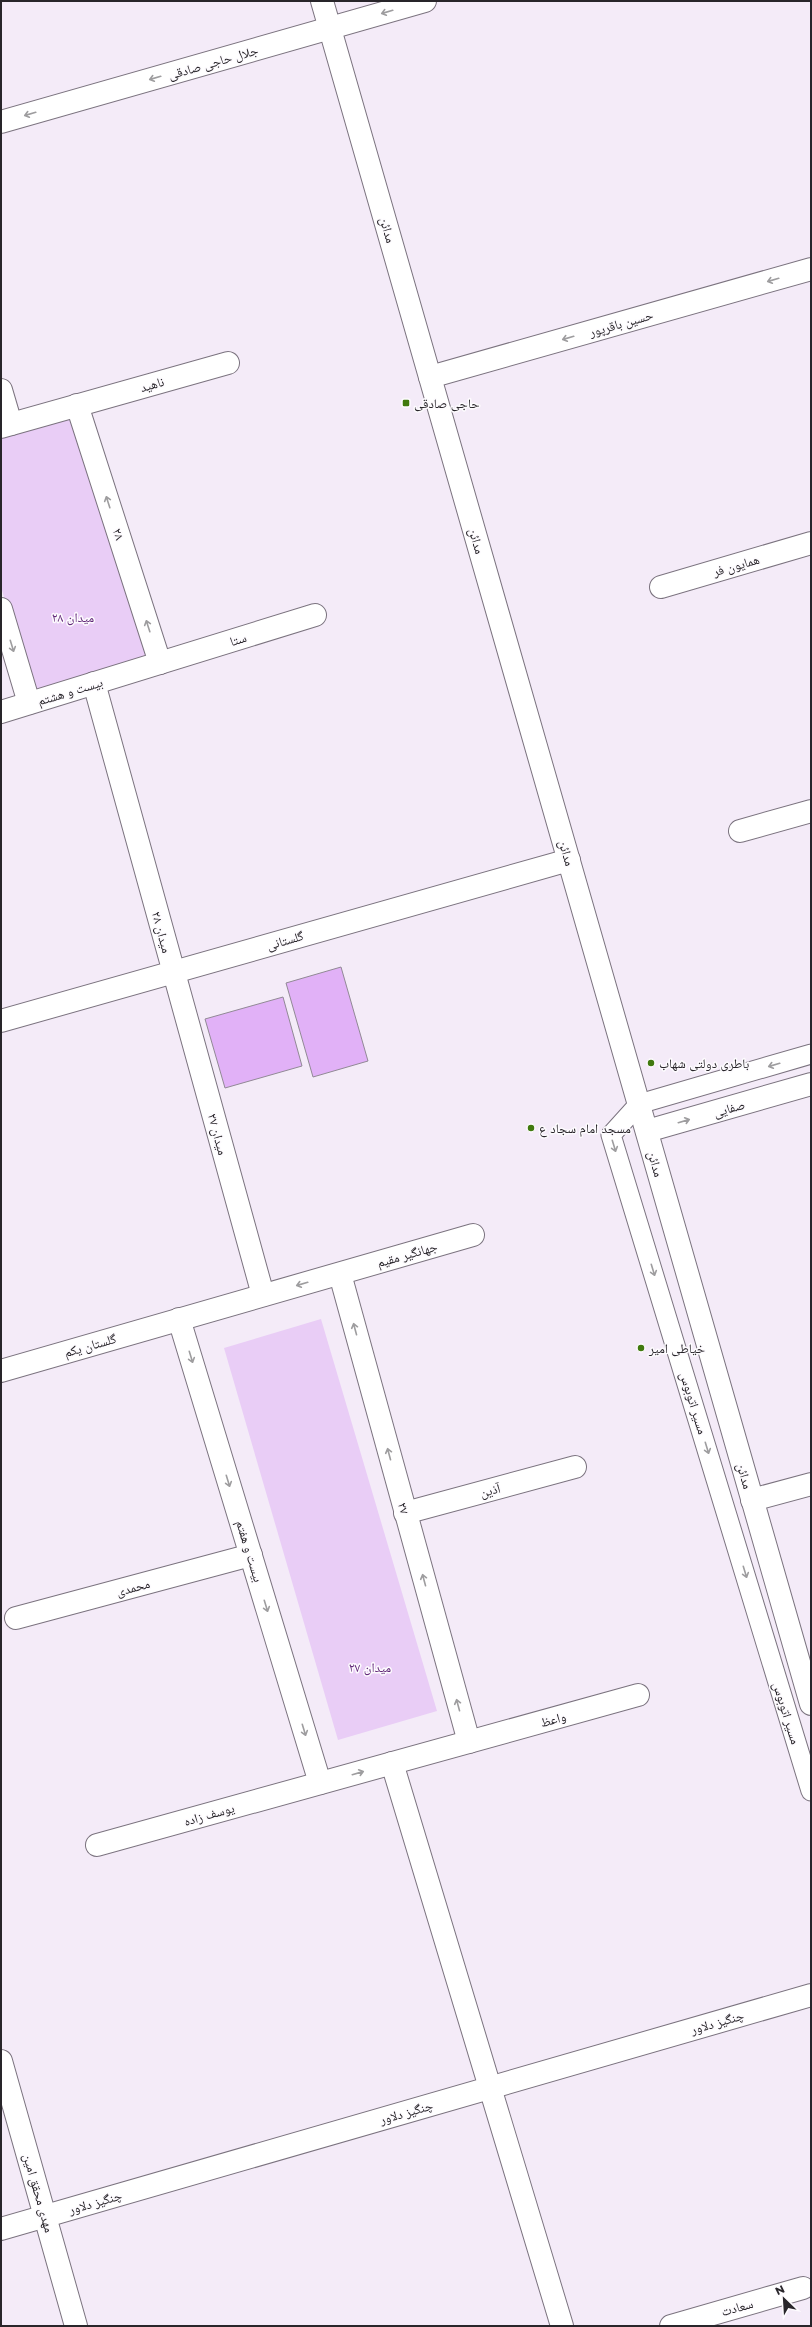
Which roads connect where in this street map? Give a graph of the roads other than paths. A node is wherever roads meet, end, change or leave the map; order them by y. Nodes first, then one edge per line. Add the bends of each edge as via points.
1 (322, 1) edge
2 (425, 1) edge
3 (330, 28) junction
4 (1, 122) edge
5 (811, 269) edge
6 (228, 363) dead end
7 (430, 377) junction
8 (1, 390) edge
9 (77, 405) junction
10 (6, 425) edge
11 (811, 543) edge
12 (661, 587) dead end
13 (1, 609) edge
14 (315, 615) dead end
15 (160, 663) junction
16 (94, 683) junction
17 (29, 704) junction
18 (1, 712) edge
19 (811, 811) edge
20 (740, 831) dead end
21 (569, 860) junction
22 (174, 972) junction
23 (1, 1021) edge
24 (811, 1054) edge
25 (811, 1084) edge
26 (639, 1104) junction
27 (647, 1131) junction
28 (473, 1235) dead end
29 (340, 1274) junction
30 (263, 1295) junction
31 (180, 1319) junction
32 (1, 1371) edge
33 (575, 1467) dead end
34 (811, 1484) edge
35 (752, 1500) junction
36 (406, 1513) junction
37 (251, 1555) junction
38 (16, 1618) dead end
39 (638, 1696) dead end
40 (811, 1704) edge
41 (469, 1742) junction
42 (392, 1763) junction
43 (320, 1783) junction
44 (811, 1791) edge
45 (97, 1845) dead end
46 (811, 1995) edge
47 (1, 2060) edge
48 (490, 2088) junction
49 (45, 2216) junction
50 (1, 2228) edge
51 (803, 2288) dead end
52 (76, 2326) edge
53 (562, 2326) edge
54 (671, 2326) edge

1 - 3 street, مدائن
2 -> 3 street, جلال حاجی صادقی
3 -> 4 street, جلال حاجی صادقی
3 - 7 street, مدائن
5 -> 7 street, حسین باقرپور
6 - 9 street, ناهید
7 - 21 street, مدائن
8 - 10 street
9 - 10 street
15 -> 9 street, ۲۸
11 - 12 street, همایون فر
13 -> 17 street, بیست و هشتم
14 - 15 street, ستا
15 - 16 street, بیست و هشتم
16 - 17 street, بیست و هشتم
16 - 22 street, میدان ۲۸
17 - 18 street
19 - 20 street
21 - 22 street, گلستانی
21 - 26 street, مدائن
22 - 23 street, گلستانی
22 - 30 street, میدان ۲۷
24 -> 26 lane
27 -> 25 street, صفایی
26 - 27 street, مدائن
26 -> 44 lane, مسیر اتوبوس via 611,1135
27 - 35 street, مدائن
28 - 29 street, جهانگیر مقیم
29 -> 30 street, جهانگیر مقیم
36 -> 29 street, ۲۷
30 - 31 street, گلستان یکم
31 - 32 street, گلستان یکم
31 -> 37 street, بیست و هفتم
33 - 36 street, آذین
34 - 35 street
35 - 40 street, مدائن
41 -> 36 street, ۲۷
37 - 38 street, محمدی
37 -> 43 street, بیست و هفتم
39 - 41 street, واعظ
41 - 42 street, واعظ
43 -> 42 street, یوسف زاده
42 - 48 street
43 - 45 street, یوسف زاده
46 - 48 street, چنگیز دلاور
47 - 49 street, مهدی محقق امین
48 - 49 street, چنگیز دلاور
48 - 53 street
49 - 50 street, چنگیز دلاور
49 - 52 street, مهدی محقق امین
51 - 54 street, سعادت

